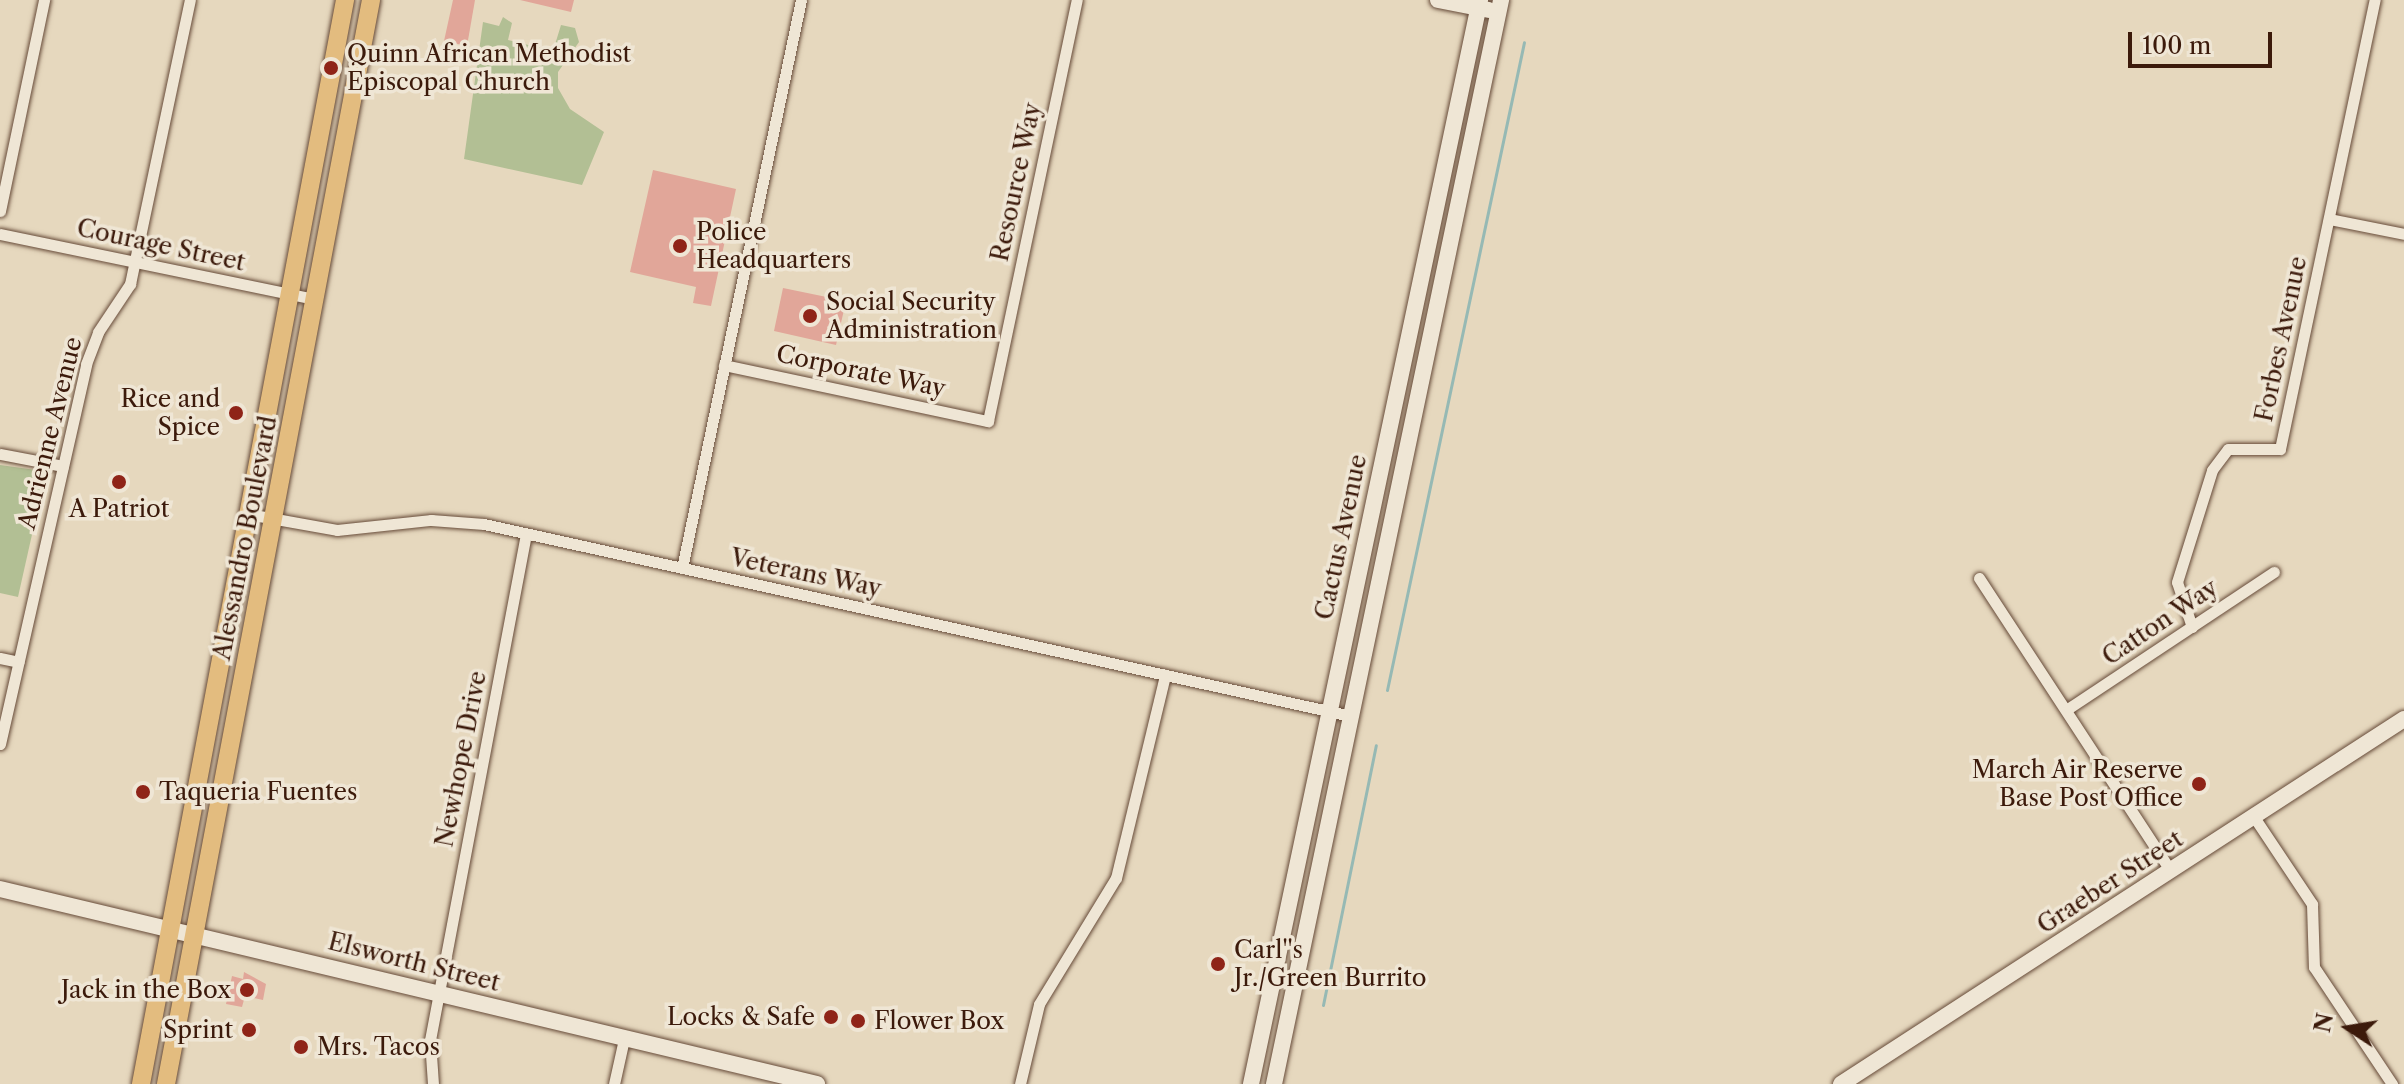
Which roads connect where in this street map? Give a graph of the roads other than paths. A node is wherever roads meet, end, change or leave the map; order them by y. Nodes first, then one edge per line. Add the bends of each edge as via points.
1 (44, 0) edge
2 (190, 0) edge
3 (345, 0) edge
4 (371, 0) edge
5 (801, 0) edge
6 (1077, 0) edge
7 (1438, 0) edge
8 (2375, 0) edge
9 (1479, 4) edge
10 (1499, 6) edge
11 (0, 211) edge
12 (2329, 219) junction
13 (0, 234) edge
14 (2404, 234) edge
15 (135, 262) junction
16 (290, 293) junction
17 (314, 299) junction
18 (724, 365) junction
19 (988, 421) joint
20 (0, 454) edge
21 (63, 466) junction
22 (248, 514) junction
23 (273, 519) junction
24 (526, 534) junction
25 (682, 568) junction
26 (2274, 572) dead end
27 (1979, 578) dead end
28 (228, 621) junction
29 (2192, 627) junction
30 (0, 658) edge
31 (19, 662) junction
32 (1165, 675) junction
33 (2069, 708) junction
34 (1329, 711) junction
35 (1351, 716) junction
36 (2404, 719) edge
37 (235, 720) junction
38 (209, 723) junction
39 (0, 744) edge
40 (218, 810) junction
41 (2254, 817) junction
42 (2171, 871) junction
43 (0, 889) edge
44 (171, 927) junction
45 (195, 933) junction
46 (440, 993) junction
47 (624, 1039) junction
48 (141, 1084) edge
49 (166, 1084) edge
50 (433, 1084) edge
51 (614, 1084) edge
52 (817, 1084) edge
53 (1020, 1084) edge
54 (1251, 1084) edge
55 (1274, 1084) edge
56 (1841, 1084) edge
57 (2392, 1084) edge

1 - 11 street
2 - 15 street, Adrienne Avenue
3 - 16 main road, Alessandro Boulevard
4 - 17 main road, Alessandro Boulevard
5 - 18 street
6 - 19 street, Resource Way
7 - 9 main road
8 - 12 street, Forbes Avenue
9 - 10 main road
9 - 34 main road, Cactus Avenue
10 - 35 main road, Cactus Avenue
12 - 14 street
12 - 29 street, Forbes Avenue via 2280,449 2228,449 2212,470 2177,582
13 - 15 street, Courage Street
15 - 16 street, Courage Street
15 - 21 street, Adrienne Avenue via 126,294 91,347
16 - 17 street, Courage Street
16 - 22 main road, Alessandro Boulevard
17 - 23 main road, Alessandro Boulevard
18 - 19 street, Corporate Way
18 - 25 street
20 - 21 street
21 - 31 street, Adrienne Avenue
22 - 23 street, Veterans Way
22 - 28 main road, Alessandro Boulevard
23 - 24 street, Veterans Way via 360,531 453,520
23 - 37 main road, Alessandro Boulevard
24 - 25 street, Veterans Way
24 - 46 street, Newhope Drive
25 - 32 street, Veterans Way
26 - 29 street, Catton Way
27 - 33 street
28 - 37 main road via 233,663 226,707
28 - 38 main road, Alessandro Boulevard
29 - 33 street, Catton Way
30 - 31 street
31 - 39 street, Adrienne Avenue
32 - 34 street, Veterans Way
32 - 53 street via 1116,878 1039,1004
33 - 42 street
34 - 35 street, Veterans Way
34 - 54 main road, Cactus Avenue
35 - 55 main road, Cactus Avenue
36 - 41 main road, Graeber Street
37 - 40 main road, Alessandro Boulevard
38 - 40 main road via 220,738 212,781
38 - 44 main road, Alessandro Boulevard
40 - 45 main road, Alessandro Boulevard
41 - 42 main road, Graeber Street
41 - 57 street via 2312,904 2314,967
42 - 56 main road, Graeber Street
43 - 44 main road, Elsworth Street
44 - 45 main road, Elsworth Street
44 - 48 main road, Alessandro Boulevard
45 - 46 main road, Elsworth Street
45 - 49 main road, Alessandro Boulevard
46 - 47 main road, Elsworth Street
46 - 50 street, Newhope Drive via 430,1040
47 - 51 street
47 - 52 main road, Elsworth Street

